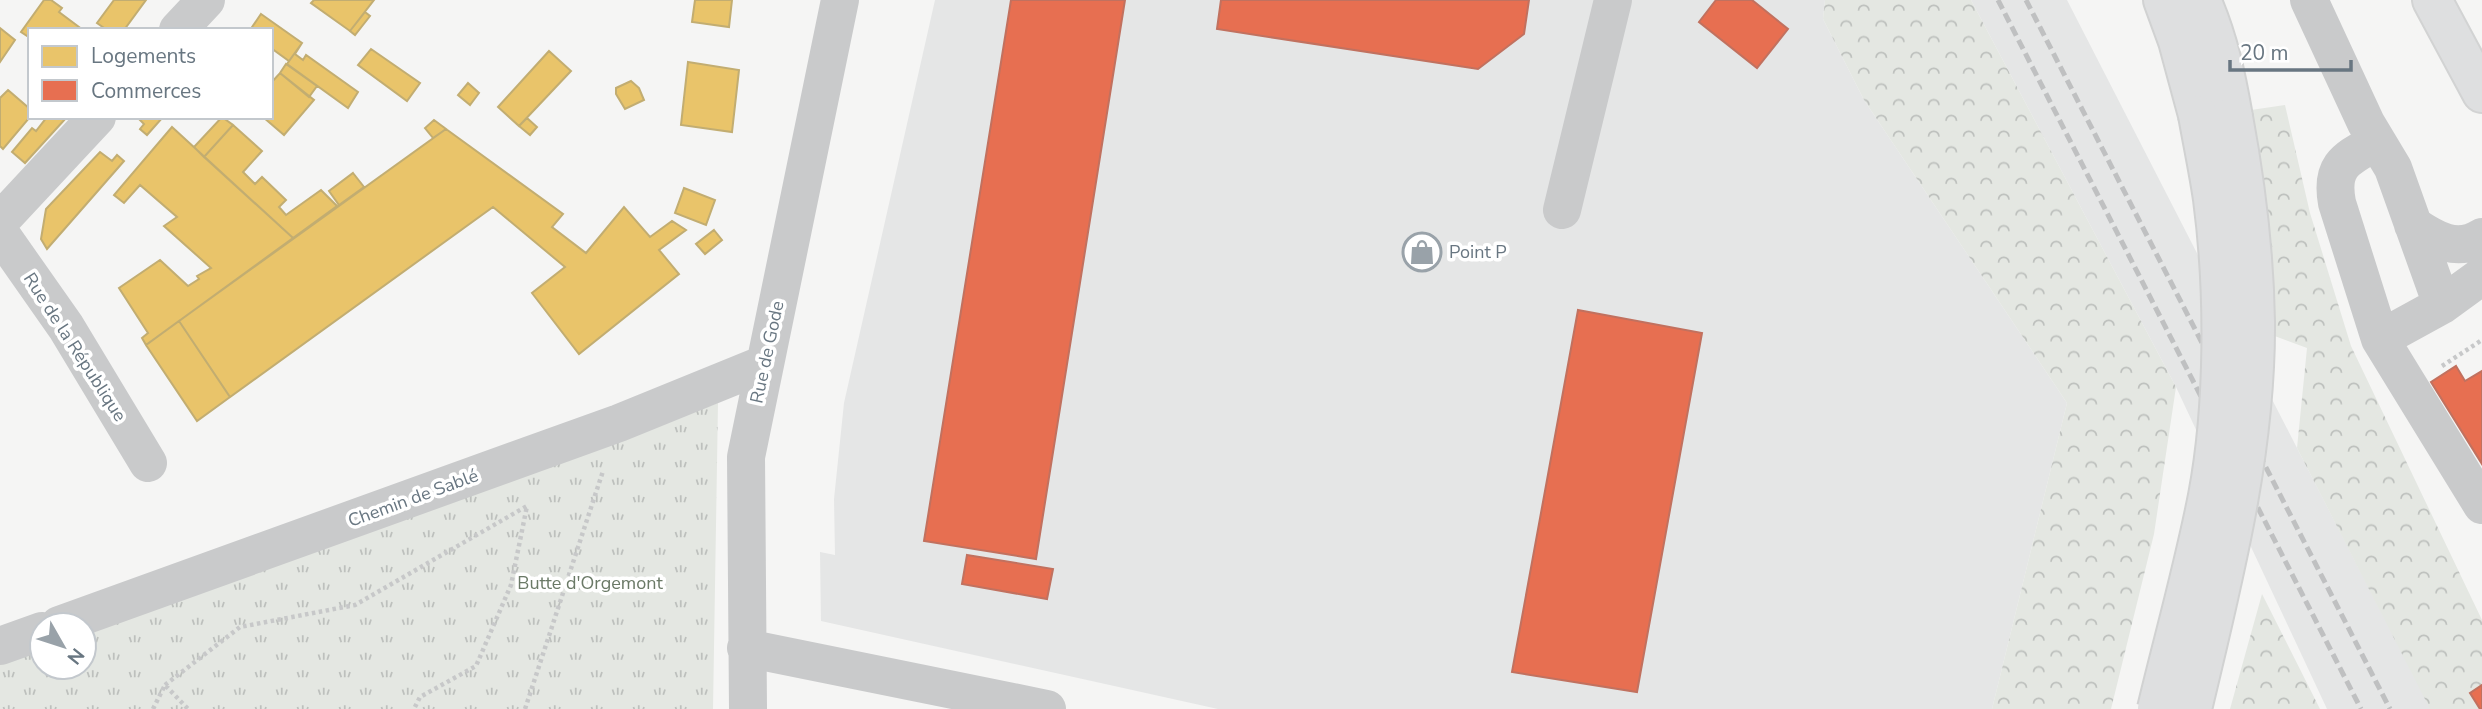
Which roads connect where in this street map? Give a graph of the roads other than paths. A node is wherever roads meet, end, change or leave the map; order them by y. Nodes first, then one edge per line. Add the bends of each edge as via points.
1 (206, 0) edge
2 (840, 0) edge
3 (1613, 0) edge
4 (2163, 0) edge
5 (2201, 0) edge
6 (2309, 0) edge
7 (2432, 0) edge
8 (180, 28) edge
9 (2482, 93) edge
10 (2216, 116) junction
11 (95, 119) edge
12 (2376, 142) junction
13 (1562, 210) dead end
14 (0, 221) edge
15 (2413, 225) junction
16 (0, 233) edge
17 (2482, 237) edge
18 (2482, 276) edge
19 (2442, 305) junction
20 (2379, 339) junction
21 (764, 364) junction
22 (148, 463) dead end
23 (2482, 505) edge
24 (98, 611) edge
25 (28, 636) edge
26 (0, 646) edge
27 (746, 648) junction
28 (748, 709) edge
29 (1047, 709) edge
30 (2157, 709) edge
31 (2192, 709) edge

1 - 8 street
2 - 21 street, Rue de Gode
3 - 13 street
4 - 10 main road
5 - 10 main road via 2225,70
6 - 12 street
7 - 9 main road
10 - 30 main road, bridge via 2213,199 2221,348 2217,419 2208,494
10 - 31 main road, bridge via 2247,191 2255,325 2242,479
11 - 14 street
12 - 15 street via 2393,168
12 - 20 street via 2350,157 2333,183
15 - 17 street via 2448,244 2465,245
15 - 19 street
16 - 22 street, Rue de la République via 66,327
18 - 19 street
19 - 20 street
20 - 23 street
21 - 24 street, Chemin de Sablé via 619,424
21 - 27 street, Rue de Gode via 746,457
25 - 26 street
27 - 28 street, Rue de Gode
27 - 29 street

